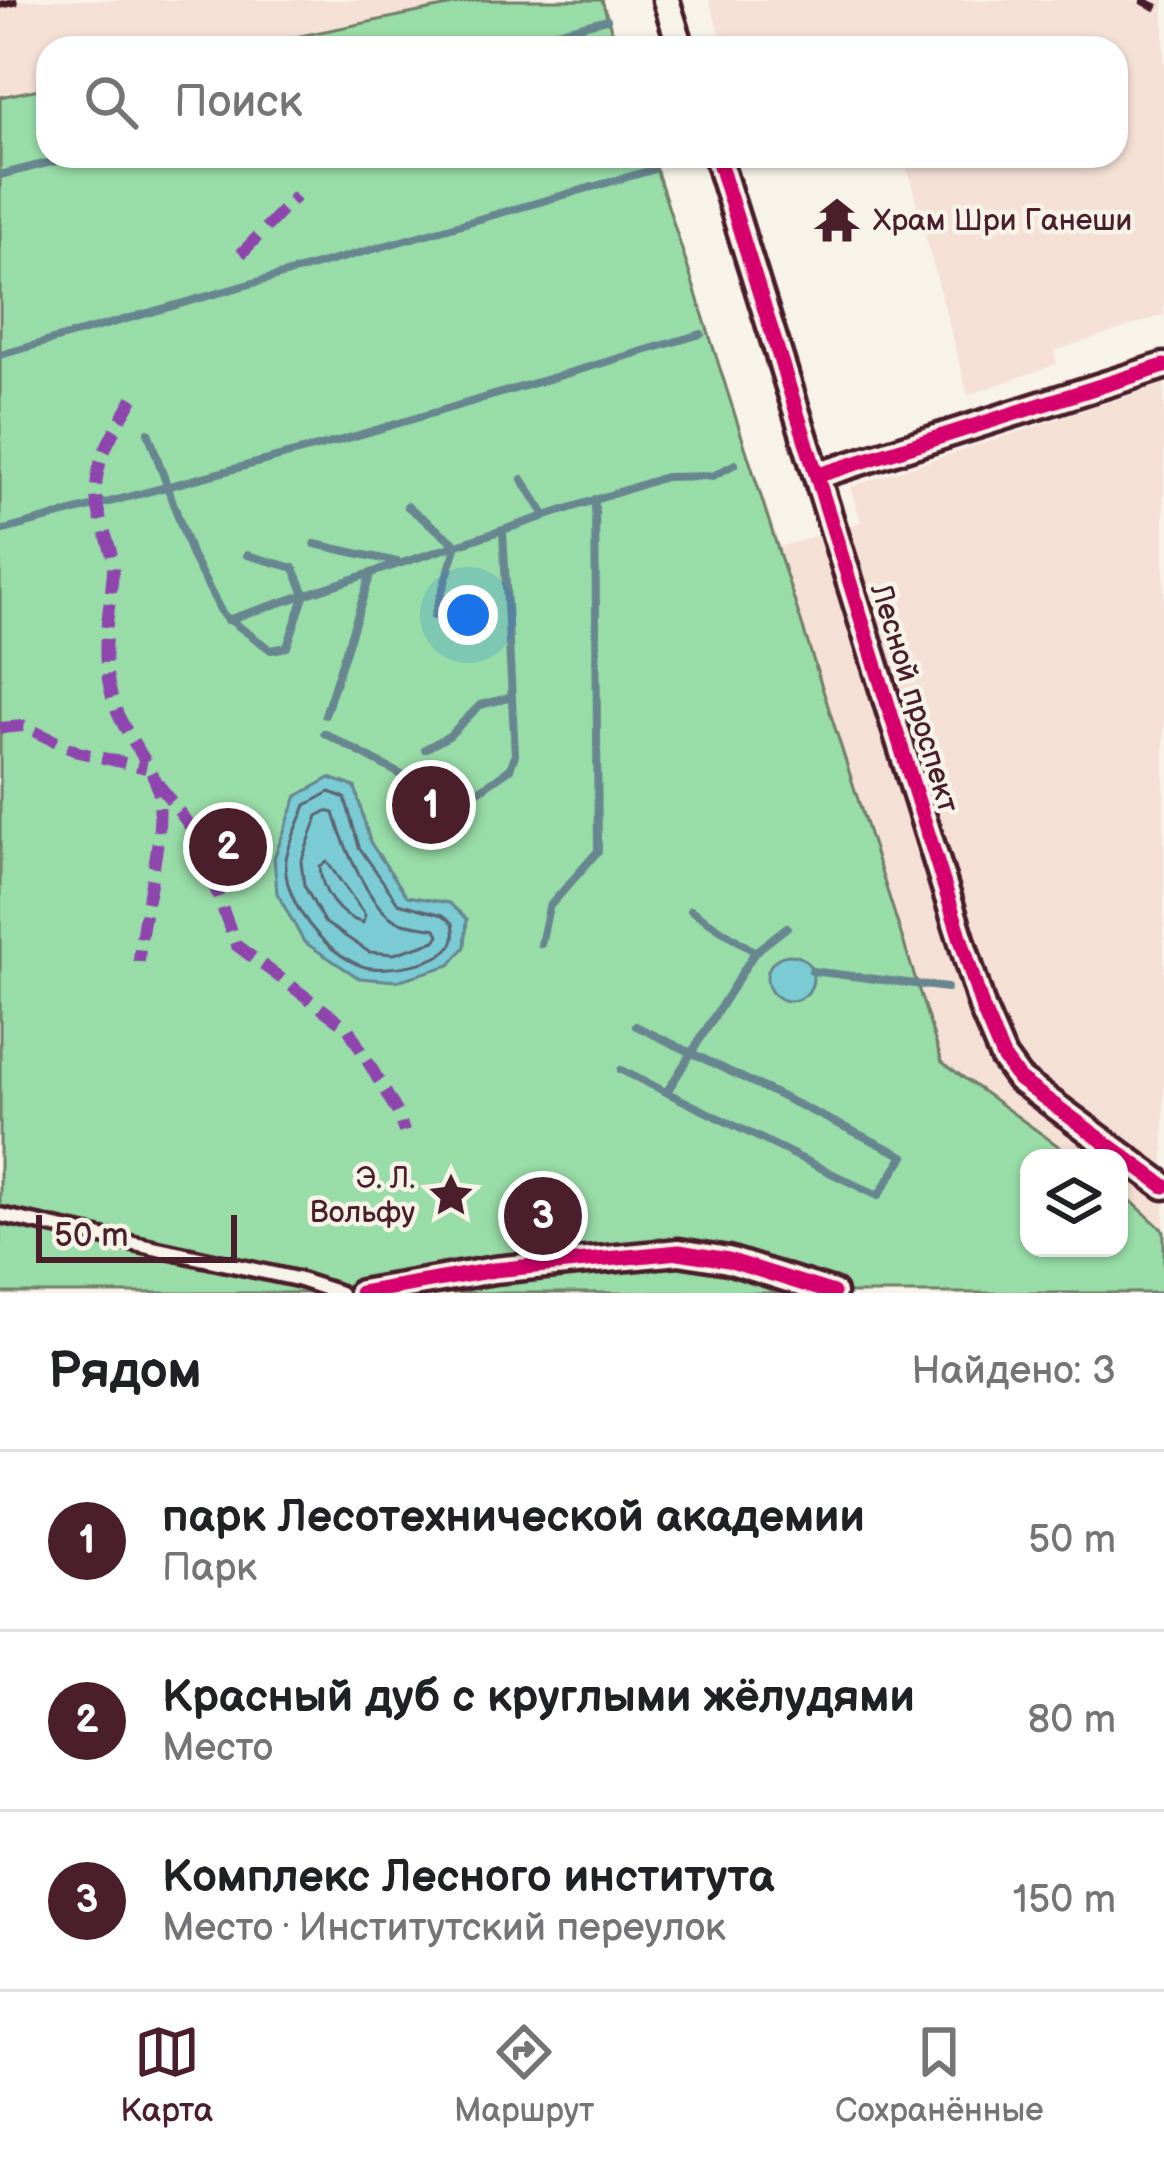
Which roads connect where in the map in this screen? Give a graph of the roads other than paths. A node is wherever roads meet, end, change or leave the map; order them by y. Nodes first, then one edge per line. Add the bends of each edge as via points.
1 (665, 0) edge
2 (677, 36) edge
3 (721, 168) edge
4 (1164, 366) edge
5 (819, 475) junction
6 (1164, 1186) edge
7 (0, 1215) edge
8 (340, 1293) edge
9 (361, 1293) edge
10 (832, 1293) edge

1 - 2 street
3 - 5 street, Лесной проспект
4 - 5 street
5 - 6 street, Лесной проспект via 1003,1057 1019,1079
7 - 8 lane
9 - 10 street via 679,1252

